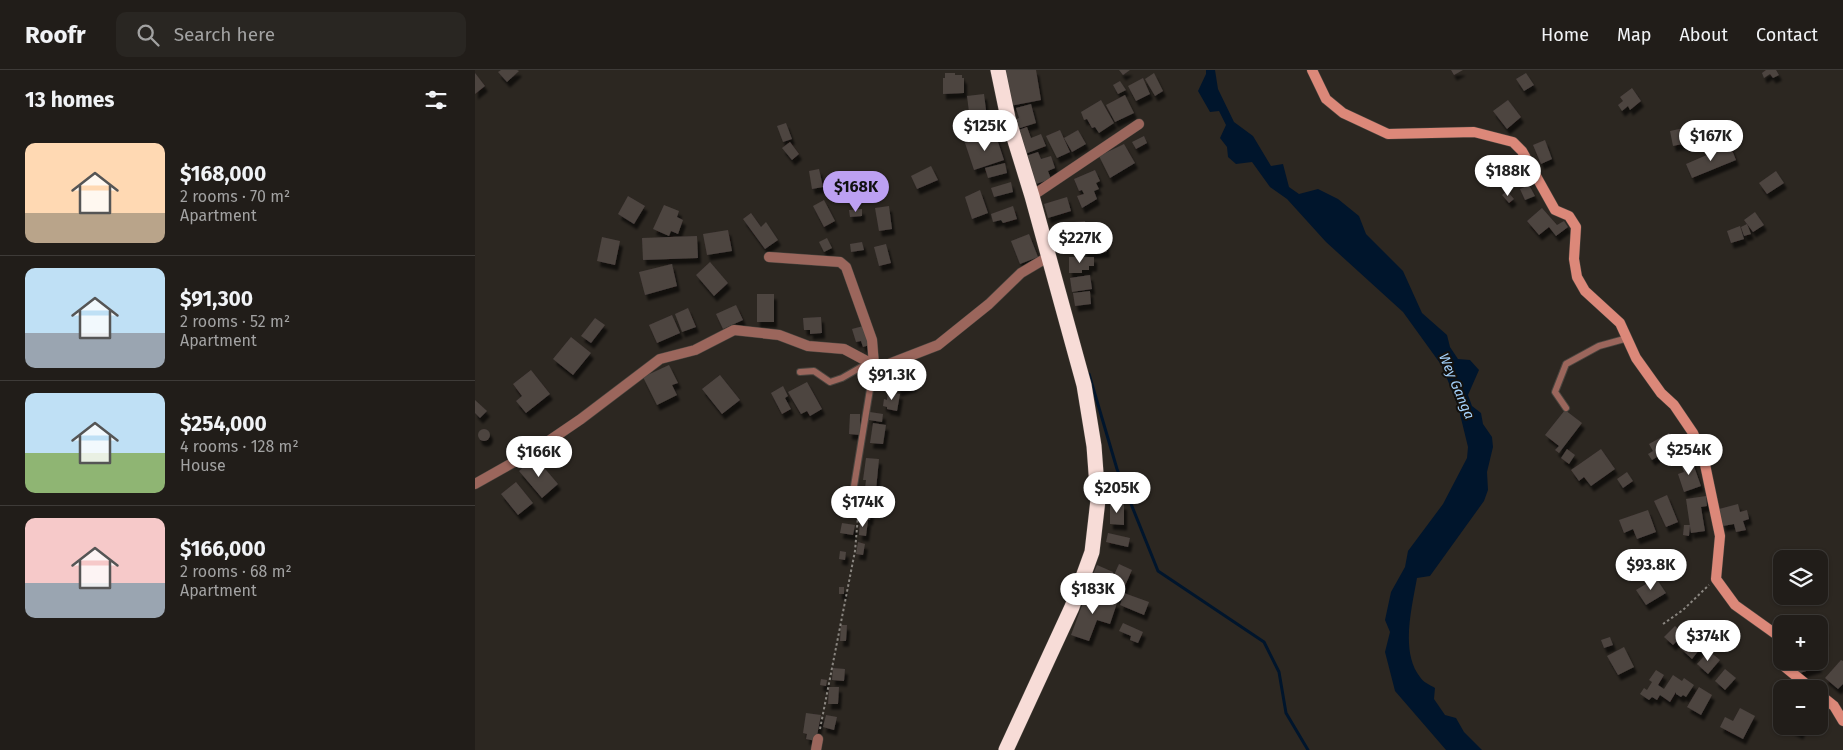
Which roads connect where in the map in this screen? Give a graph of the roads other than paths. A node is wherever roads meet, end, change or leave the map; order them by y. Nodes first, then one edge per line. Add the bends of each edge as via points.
1 (999, 70) edge
2 (1312, 70) edge
3 (1139, 124) dead end
4 (1032, 196) junction
5 (769, 257) dead end
6 (1048, 257) junction
7 (1628, 338) junction
8 (872, 364) junction
9 (799, 372) dead end
10 (1566, 408) dead end
11 (475, 484) edge
12 (854, 486) road end
13 (1773, 632) edge
14 (1789, 670) edge
15 (1801, 680) edge
16 (1828, 701) edge
17 (1843, 721) edge
18 (818, 739) road end
19 (816, 750) edge
20 (1006, 750) edge

1 - 4 highway via 1008,118
2 - 7 street via 1327,99 1343,113 1388,134 1473,132 1513,142 1522,151 1555,210 1569,216 1576,227 1574,259 1577,277 1585,292 1620,323
3 - 4 street
4 - 6 highway
5 - 8 street via 840,262 847,267 872,340
6 - 8 street via 1021,273 938,345 889,364
6 - 20 highway via 1084,385 1094,446 1098,500 1092,552 1072,607
7 - 10 lane via 1599,346 1566,364 1555,392
7 - 13 street via 1636,358 1661,393 1675,405 1703,455 1720,536 1716,579 1735,605
8 - 9 lane via 830,382 814,371
8 - 11 street via 844,348 808,346 779,335 734,330 695,350 660,359 552,439
8 - 12 lane
14 - 15 street
16 - 17 street
18 - 19 street

